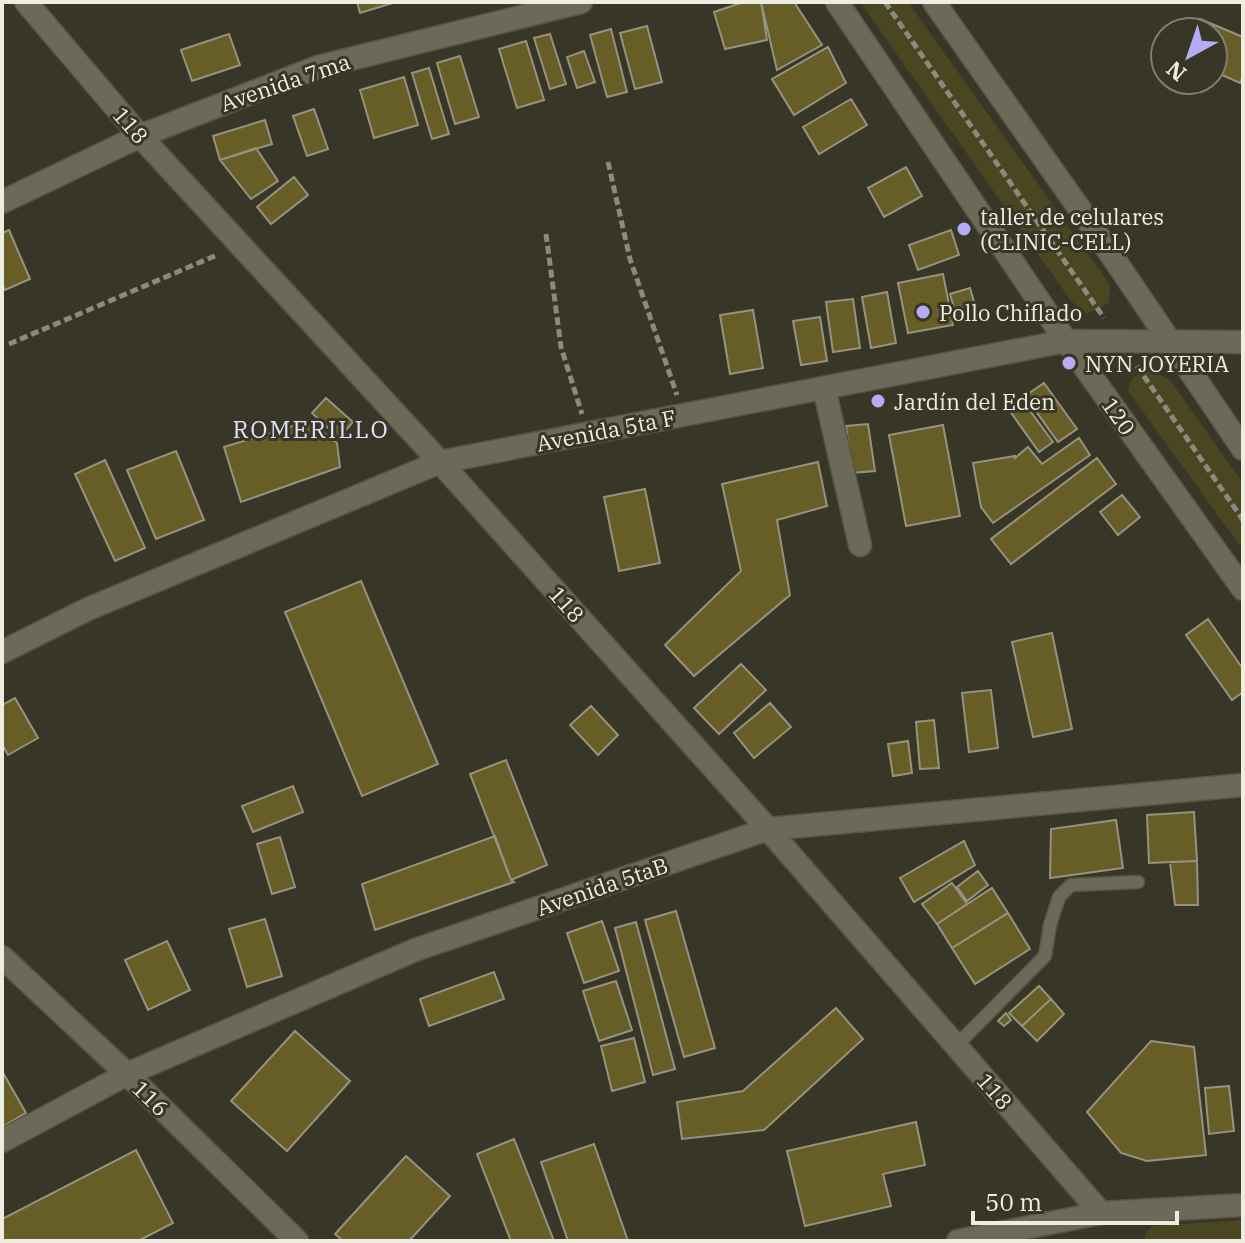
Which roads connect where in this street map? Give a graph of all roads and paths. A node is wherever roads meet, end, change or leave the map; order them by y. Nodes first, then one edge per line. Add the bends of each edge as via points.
1 (26, 2) edge
2 (581, 2) edge
3 (837, 2) edge
4 (885, 2) edge
5 (934, 2) edge
6 (140, 136) junction
7 (608, 162) dead end
8 (2, 202) edge
9 (546, 234) dead end
10 (240, 245) junction
11 (1066, 341) junction
12 (1122, 342) junction
13 (1243, 342) edge
14 (1172, 343) junction
15 (9, 344) dead end
16 (824, 388) junction
17 (684, 415) junction
18 (589, 434) junction
19 (1243, 449) edge
20 (440, 462) junction
21 (1243, 520) edge
22 (860, 545) dead end
23 (1243, 589) edge
24 (2, 652) edge
25 (1243, 785) edge
26 (768, 829) junction
27 (1138, 882) dead end
28 (2, 957) edge
29 (956, 1046) junction
30 (127, 1074) junction
31 (2, 1141) edge
32 (1243, 1205) edge
33 (1101, 1213) junction
34 (297, 1241) edge
35 (958, 1241) edge

1 - 6 street, 118
2 - 6 street, Avenida 7ma via 318,67
3 - 11 street, 120
4 - 12 path
5 - 14 street
6 - 8 street, Avenida 7ma
6 - 10 street, 118
7 - 17 path via 630,259
9 - 18 path via 561,347
10 - 15 path
10 - 20 street, 118
11 - 12 street, Avenida 5ta F
11 - 16 street, Avenida 5ta F
11 - 23 street, 120
12 - 14 street, Avenida 5ta F
12 - 21 path
13 - 14 street, Avenida 5ta F
14 - 19 street
16 - 17 street, Avenida 5ta F
16 - 22 street
17 - 18 street, Avenida 5ta F
18 - 20 street, Avenida 5ta F
20 - 24 street, Avenida 5ta F via 88,609
20 - 26 street, 118
25 - 26 street, Avenida 5taB
26 - 29 street, 118
26 - 30 street, Avenida 5taB via 415,950
27 - 29 lane via 1071,885 1059,897 1045,956
28 - 30 street, 116
29 - 33 street, 118
30 - 31 street, Avenida 5taB
30 - 34 street, 116
32 - 33 street
33 - 35 street

